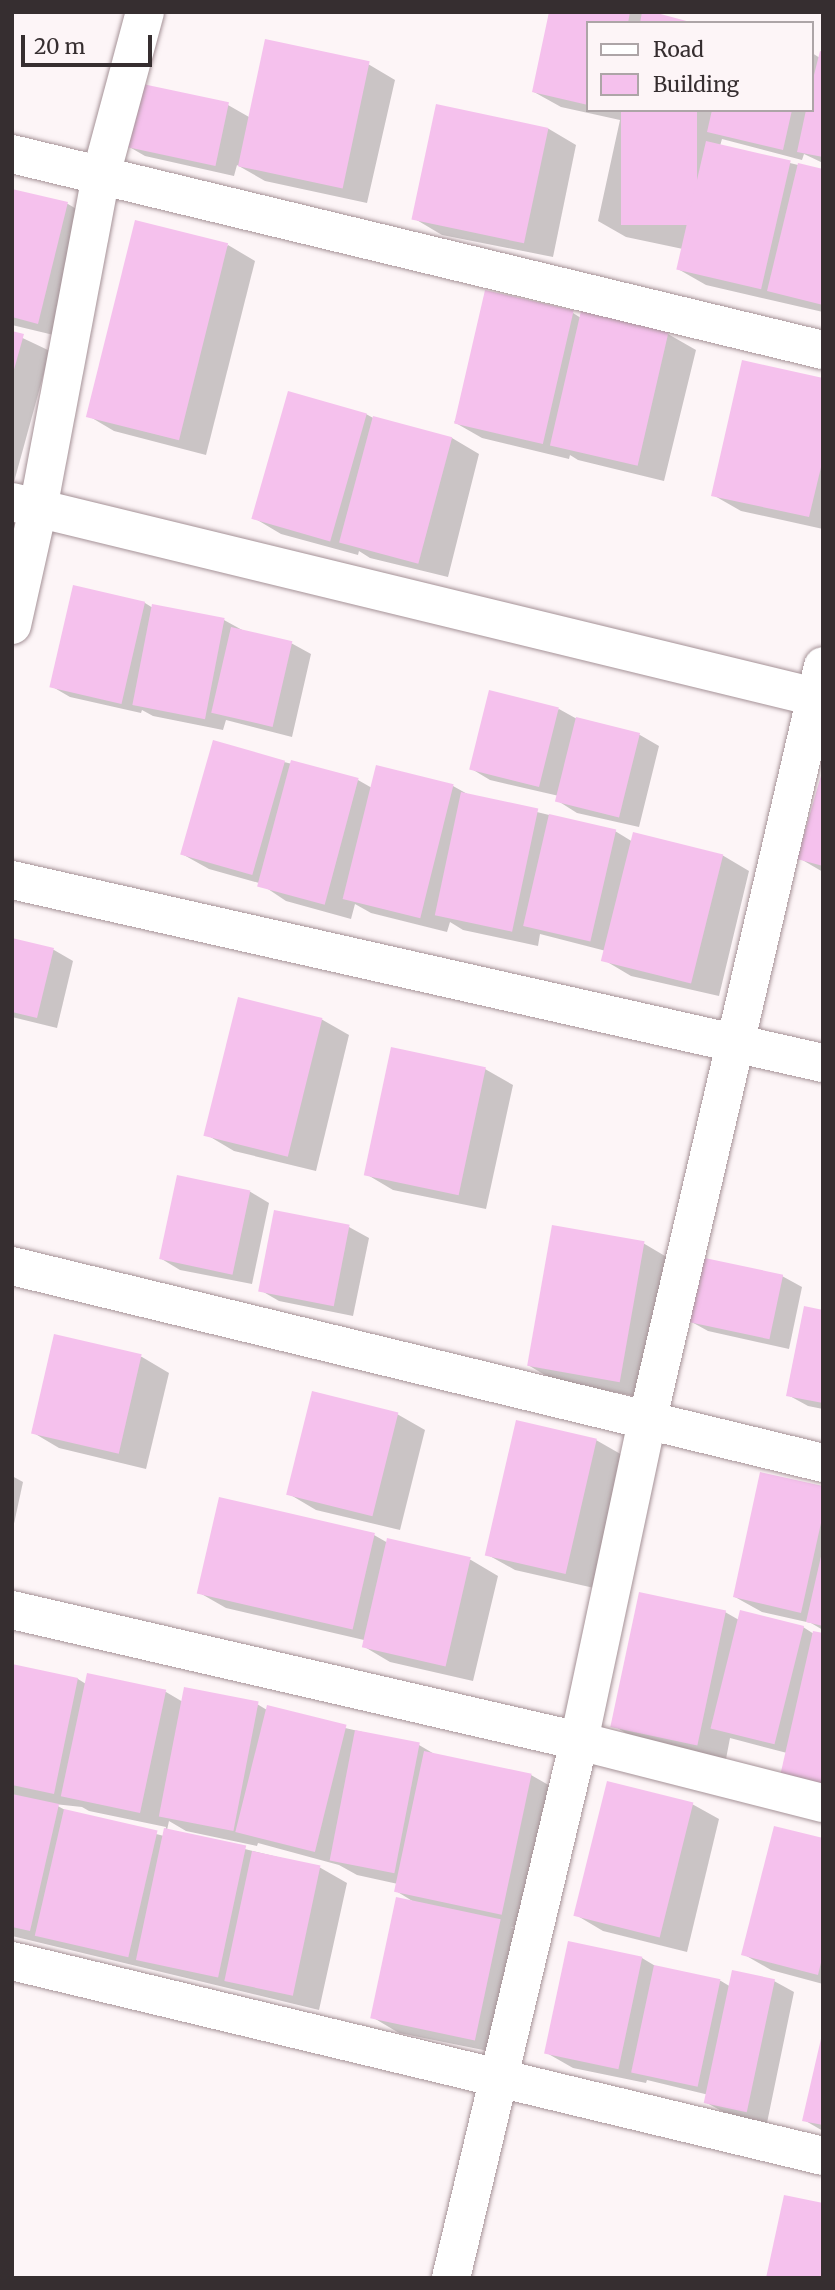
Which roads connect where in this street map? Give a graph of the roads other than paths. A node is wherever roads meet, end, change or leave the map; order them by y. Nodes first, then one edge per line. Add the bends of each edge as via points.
1 (145, 12) edge
2 (12, 153) edge
3 (101, 175) junction
4 (823, 350) edge
5 (25, 506) edge
6 (12, 625) edge
7 (820, 687) edge
8 (12, 880) edge
9 (734, 1041) junction
10 (823, 1063) edge
11 (12, 1266) edge
12 (647, 1422) junction
13 (823, 1463) edge
14 (12, 1610) edge
15 (579, 1741) junction
16 (823, 1803) edge
17 (12, 1961) edge
18 (499, 2080) junction
19 (823, 2156) edge
20 (451, 2278) edge

1 - 3 street
2 - 3 street
3 - 4 street
3 - 5 street
5 - 6 street
5 - 7 street
7 - 9 street
8 - 9 street
9 - 10 street
9 - 12 street
11 - 12 street
12 - 13 street
12 - 15 street
14 - 15 street
15 - 16 street
15 - 18 street
17 - 18 street
18 - 19 street
18 - 20 street

